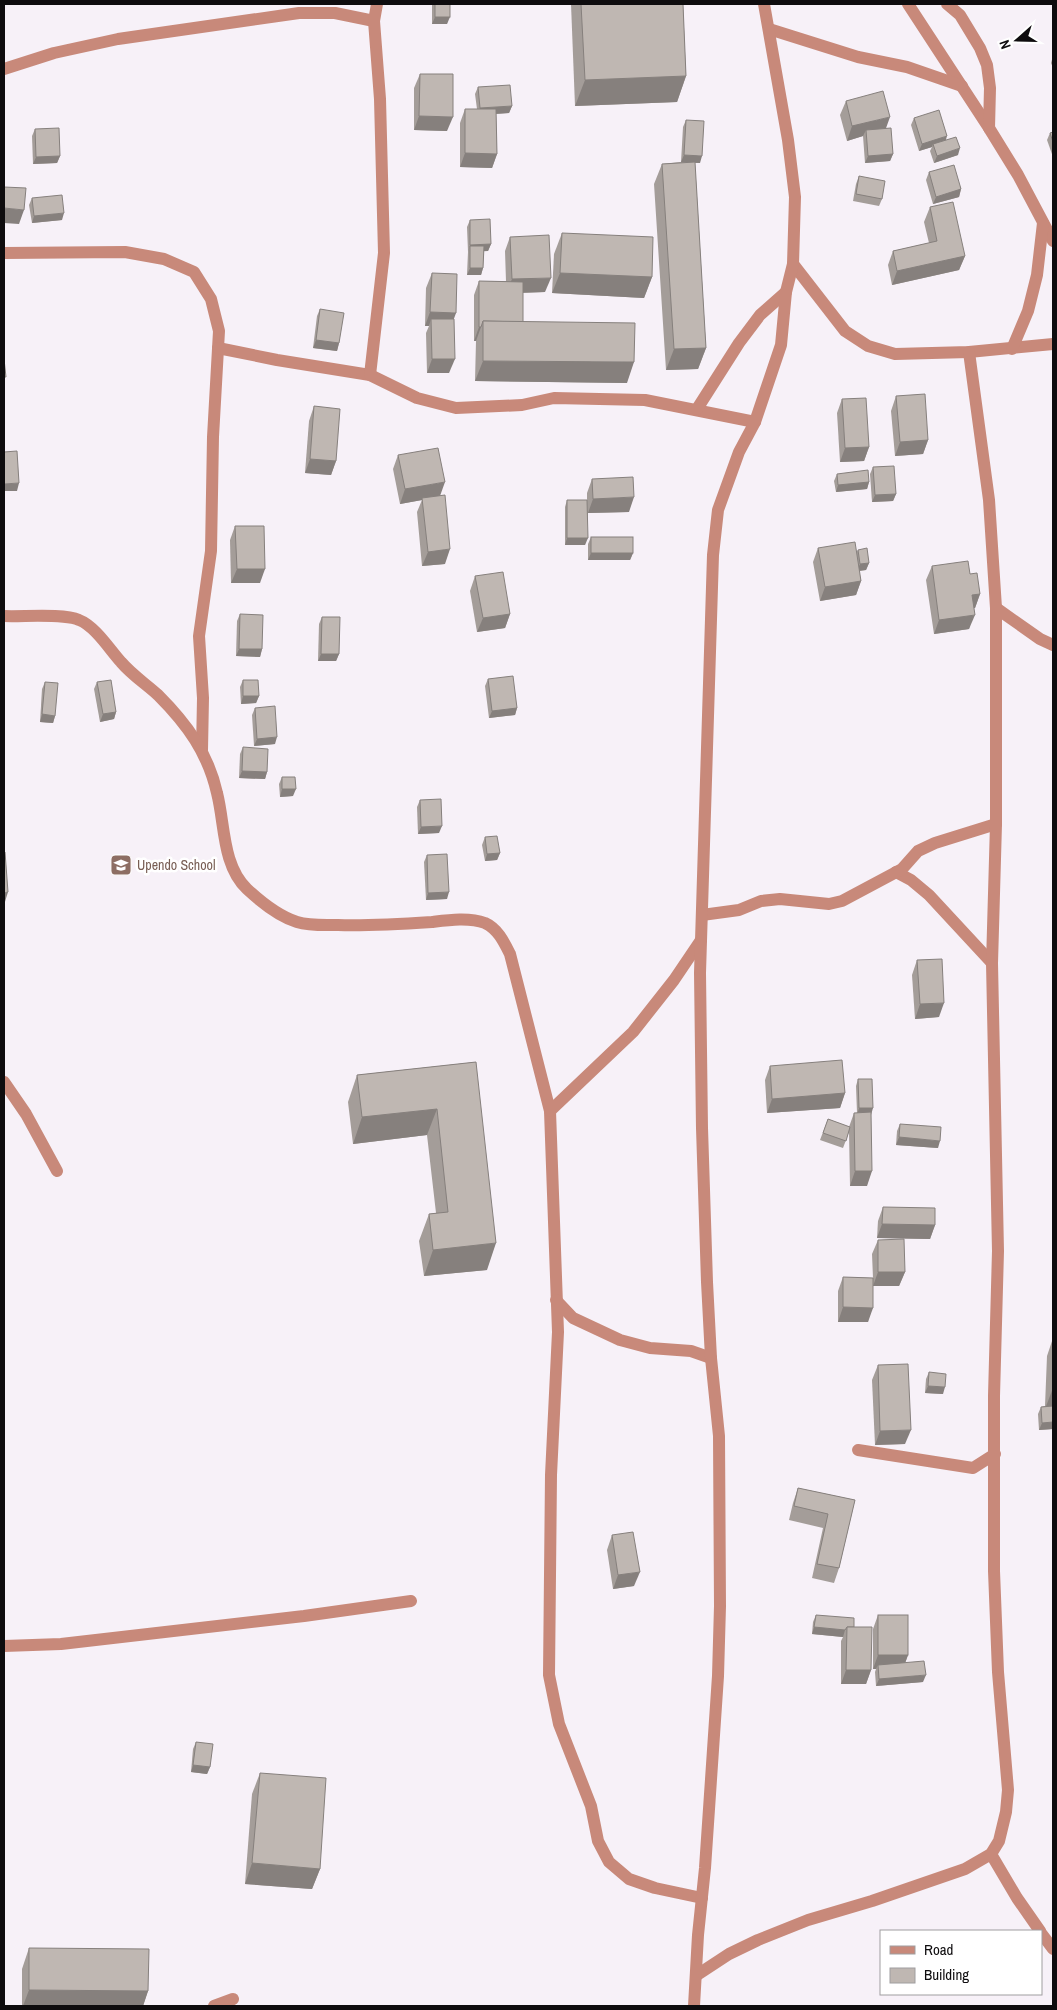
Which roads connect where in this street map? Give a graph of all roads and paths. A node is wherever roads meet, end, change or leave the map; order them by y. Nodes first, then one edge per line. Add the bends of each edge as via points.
1 (377, 4) edge
2 (764, 4) edge
3 (908, 4) edge
4 (947, 4) edge
5 (374, 21) junction
6 (769, 29) junction
7 (4, 69) edge
8 (962, 86) junction
9 (989, 128) junction
10 (1043, 223) junction
11 (1053, 241) edge
12 (4, 253) edge
13 (793, 264) junction
14 (786, 292) junction
15 (1053, 344) edge
16 (218, 348) junction
17 (1012, 349) junction
18 (969, 352) junction
19 (370, 375) junction
20 (697, 410) junction
21 (755, 422) junction
22 (996, 608) junction
23 (4, 616) edge
24 (1053, 645) edge
25 (202, 750) junction
26 (996, 824) junction
27 (896, 872) junction
28 (702, 915) junction
29 (701, 940) junction
30 (992, 963) junction
31 (4, 1082) edge
32 (550, 1111) junction
33 (57, 1171) dead end
34 (556, 1300) junction
35 (711, 1358) junction
36 (858, 1450) dead end
37 (995, 1454) junction
38 (412, 1601) dead end
39 (4, 1646) edge
40 (991, 1854) junction
41 (702, 1898) junction
42 (1039, 1930) edge
43 (1042, 1935) edge
44 (1053, 1949) edge
45 (697, 1975) junction
46 (233, 1999) dead end
47 (214, 2006) edge
48 (694, 2006) edge

1 - 5 street
2 - 6 street
3 - 8 street
4 - 9 street via 960,15 987,66
5 - 7 street via 335,13 299,13 118,39 54,53
5 - 19 street via 380,100 384,253
6 - 8 street via 858,57 907,67
6 - 13 street via 795,197
8 - 9 street
9 - 10 street
10 - 11 street
10 - 17 street via 1037,275 1028,311
12 - 16 street via 125,252 164,259 194,272 211,299 219,331
13 - 14 street
13 - 18 street via 844,331 868,346 895,354
14 - 20 street via 760,315
14 - 21 street via 781,345
15 - 17 street
16 - 19 street
16 - 25 street via 210,551 200,636
17 - 18 street
18 - 22 street via 989,500
19 - 20 street via 417,398 456,408 522,405 554,398 595,398 645,400
20 - 21 street
21 - 28 street via 739,452 718,510 713,555
22 - 24 street
22 - 26 street
23 - 25 street via 81,620 188,728
25 - 32 street via 218,794 234,871 246,888 280,915 316,925 470,921 483,923 501,936 510,954
26 - 27 street via 918,851
26 - 30 street
27 - 28 street via 842,901 829,904 761,901 739,910
27 - 30 street via 929,894
28 - 29 street
29 - 32 street via 633,1032
29 - 35 street via 702,1128
30 - 37 street via 998,1251
31 - 33 street via 26,1114
32 - 34 street
34 - 35 street via 573,1318 620,1340
34 - 41 street via 558,1332 551,1475 549,1675 559,1724 591,1806 598,1841 609,1862 629,1879
35 - 41 street via 719,1436 720,1606
36 - 37 street via 973,1468
37 - 40 street via 994,1571 1008,1790 1004,1822
38 - 39 street via 61,1644
40 - 42 street
40 - 45 street via 965,1869 808,1920 758,1940
41 - 45 street
43 - 44 street
45 - 48 street
46 - 47 street

